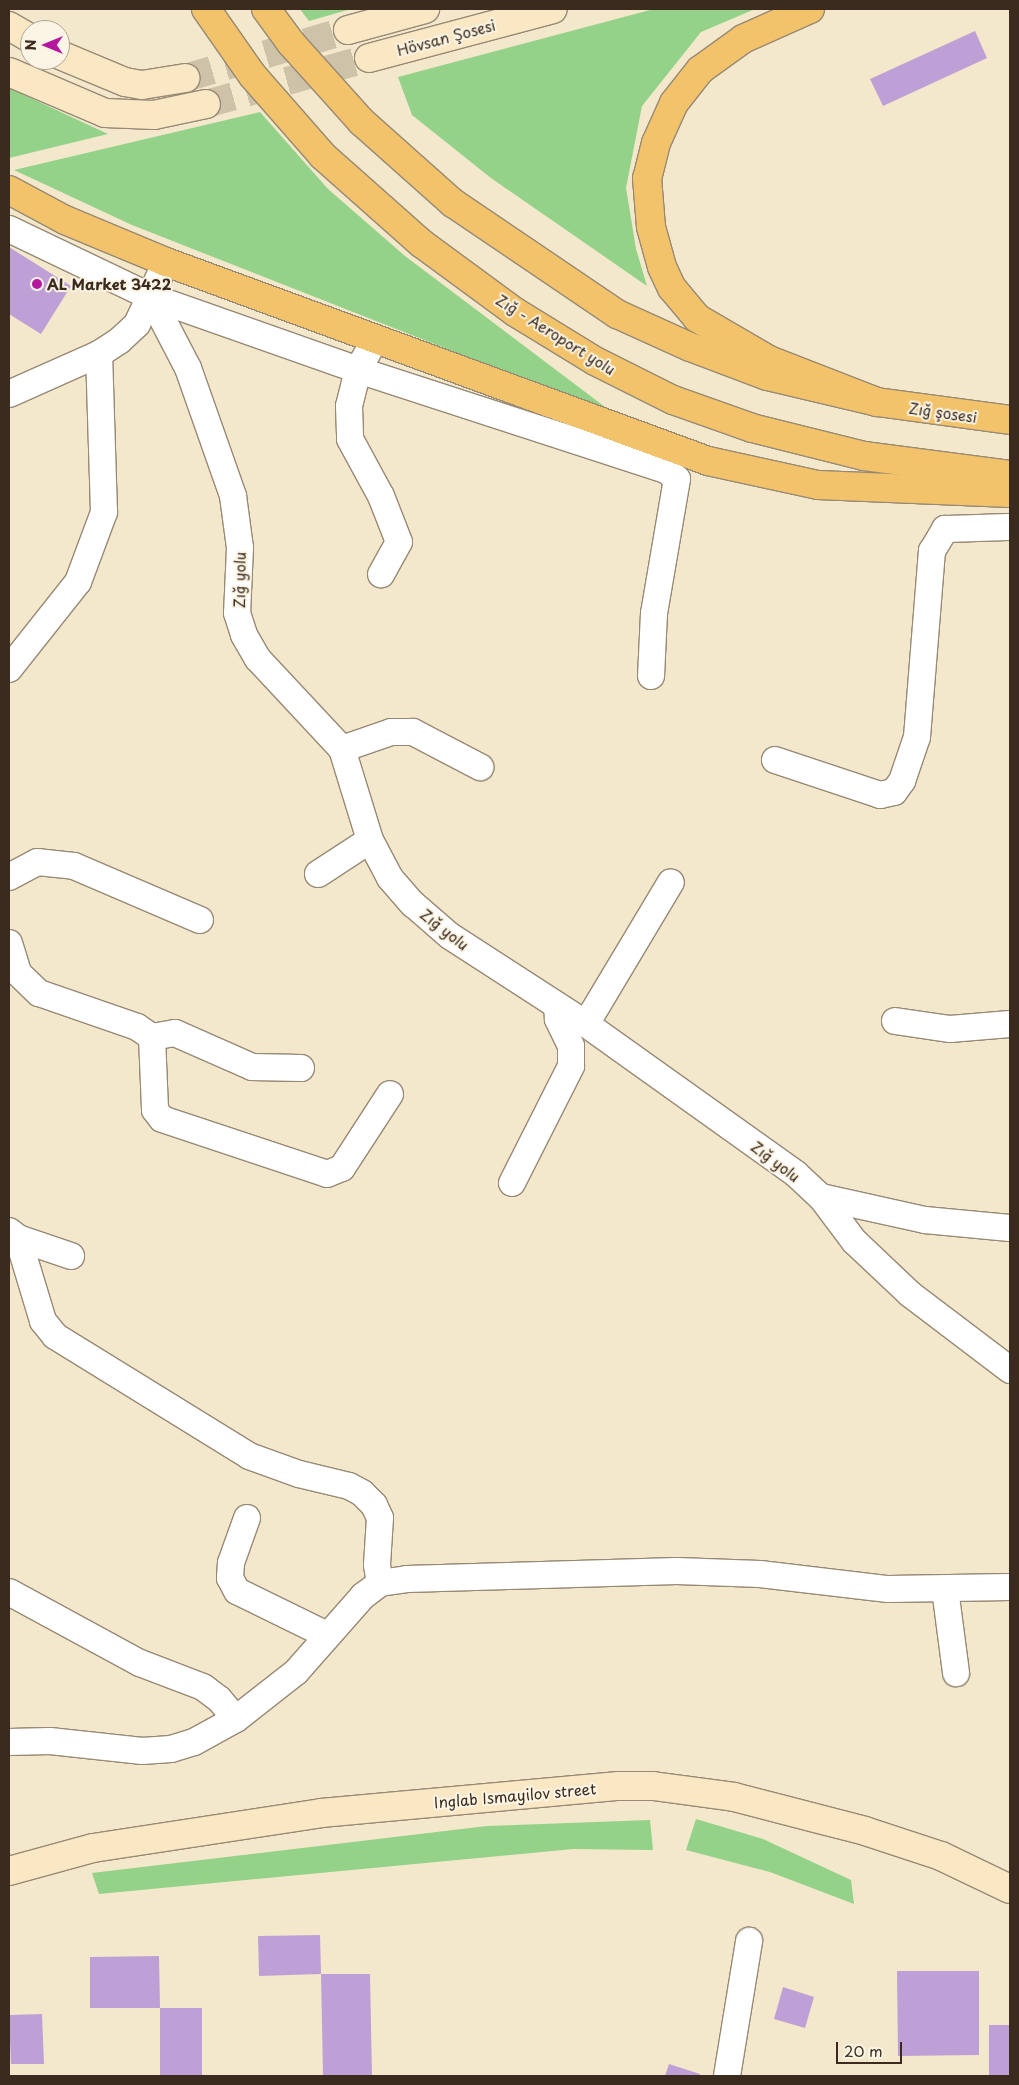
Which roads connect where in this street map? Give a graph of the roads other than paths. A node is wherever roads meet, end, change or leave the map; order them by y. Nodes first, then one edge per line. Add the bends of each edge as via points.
1 (206, 9) edge
2 (266, 9) edge
3 (425, 9) edge
4 (553, 9) edge
5 (810, 9) edge
6 (9, 26) edge
7 (348, 30) tunnel mouth
8 (20, 32) edge
9 (369, 58) tunnel mouth
10 (70, 59) edge
11 (9, 72) edge
12 (185, 78) tunnel mouth
13 (206, 104) tunnel mouth
14 (9, 190) edge
15 (9, 229) edge
16 (166, 262) junction
17 (151, 297) junction
18 (375, 340) junction
19 (99, 354) junction
20 (358, 370) junction
21 (9, 394) edge
22 (877, 402) junction
23 (1010, 420) edge
24 (1010, 475) edge
25 (1010, 493) edge
26 (1010, 527) edge
27 (381, 574) dead end
28 (9, 670) edge
29 (651, 676) dead end
30 (342, 749) junction
31 (775, 760) dead end
32 (480, 767) dead end
33 (370, 840) junction
34 (318, 874) dead end
35 (9, 878) edge
36 (671, 882) dead end
37 (200, 920) dead end
38 (9, 943) edge
39 (557, 1006) junction
40 (895, 1021) dead end
41 (586, 1024) junction
42 (1010, 1024) edge
43 (152, 1037) junction
44 (301, 1068) dead end
45 (390, 1094) dead end
46 (512, 1182) dead end
47 (821, 1197) junction
48 (1009, 1222) edge
49 (13, 1235) edge
50 (71, 1256) dead end
51 (1010, 1370) edge
52 (247, 1518) dead end
53 (380, 1583) junction
54 (1010, 1588) edge
55 (945, 1589) junction
56 (9, 1592) edge
57 (326, 1635) junction
58 (956, 1673) dead end
59 (236, 1719) junction
60 (9, 1742) edge
61 (9, 1871) edge
62 (1010, 1889) edge
63 (749, 1941) dead end
64 (727, 2076) edge

1 - 24 highway, Zığ - Aeroport yolu via 252,76 323,156 422,243 515,312 595,361 672,400 752,428 864,456
2 - 22 highway via 291,43 362,122 453,203 617,314 690,347 768,376
3 - 7 main road
4 - 9 main road, Hövsan Şosesi
5 - 22 highway via 743,39 700,70 674,103 656,142 647,178 650,227 672,288 698,318 769,360
6 - 8 main road
10 - 12 main road via 125,82 142,85
11 - 13 main road via 105,113 154,115
14 - 16 highway via 65,220
15 - 17 street
16 - 17 street
16 - 18 highway
17 - 19 street via 137,324
17 - 20 street
17 - 30 street, Zığ yolu via 188,368 234,496 240,548 238,613 244,635 258,659
18 - 20 street
18 - 25 highway via 708,461 769,477 884,490
19 - 21 street
19 - 28 street via 104,512 78,582
20 - 27 street via 348,406 350,439 381,496 399,542
20 - 29 street via 666,470 677,479 654,613
22 - 23 highway, Zığ şosesi
26 - 31 street via 945,529 932,551 917,737 902,781 894,792 880,795
30 - 32 street via 391,732 413,732
30 - 33 street, Zığ yolu
33 - 34 street
33 - 39 street, Zığ yolu via 390,878 413,904 450,936
35 - 37 street via 37,862 74,866
36 - 41 street
38 - 43 street via 18,973 39,993 137,1027
39 - 41 street, Zığ yolu
39 - 46 street via 558,1019 571,1046 571,1066
40 - 42 street via 950,1029
41 - 47 street, Zığ yolu via 796,1174
43 - 44 street via 175,1033 252,1067
43 - 45 street via 155,1110 162,1119 327,1174 342,1168
47 - 48 street via 926,1220
47 - 51 street, Zığ yolu via 854,1241 910,1294
49 - 50 street
49 - 53 street via 43,1321 55,1336 249,1456 299,1474 348,1486 374,1505 380,1518 377,1565
52 - 57 street via 230,1563 230,1578 237,1591
53 - 55 street via 407,1579 677,1571 760,1574 888,1589
53 - 57 street
54 - 55 street
55 - 58 street
56 - 59 street via 140,1663 203,1687 219,1699
57 - 59 street via 296,1672
59 - 60 street via 194,1742 171,1749 142,1751 28,1740
61 - 62 main road, Inglab Ismayilov street via 93,1848 321,1812 619,1786 653,1786 734,1797 865,1830 941,1856
63 - 64 street

